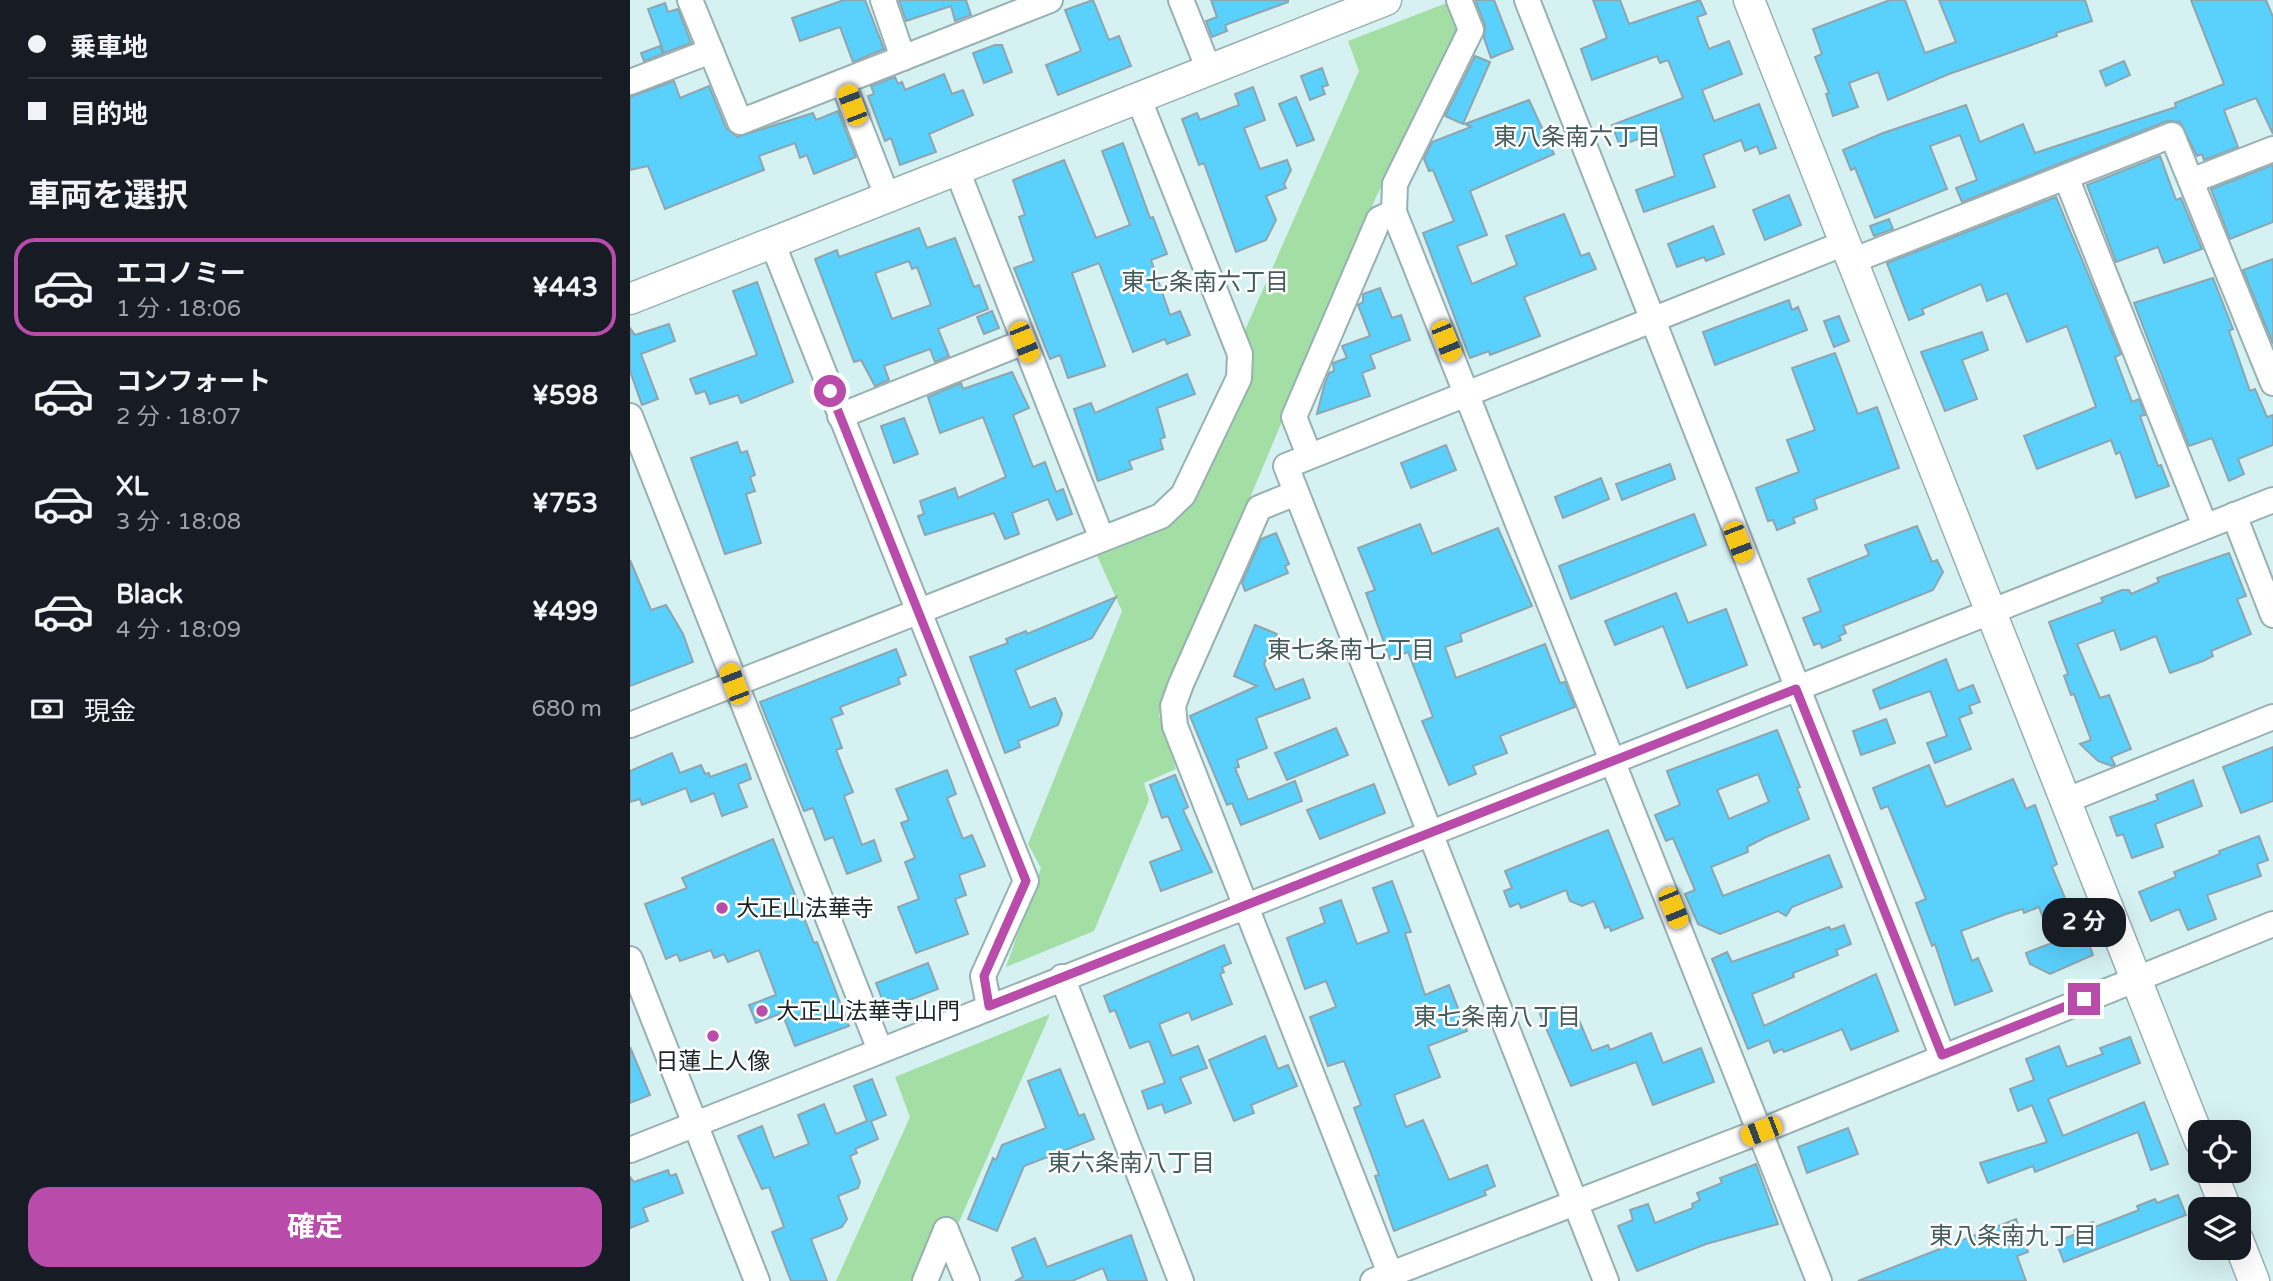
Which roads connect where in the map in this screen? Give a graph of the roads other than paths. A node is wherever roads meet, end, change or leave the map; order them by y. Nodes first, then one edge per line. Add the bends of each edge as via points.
1 (690, 0) edge
2 (883, 0) edge
3 (1050, 0) edge
4 (1181, 0) edge
5 (1386, 0) edge
6 (1459, 0) edge
7 (1528, 0) edge
8 (1749, 0) edge
9 (711, 51) junction
10 (903, 58) junction
11 (1209, 70) junction
12 (630, 82) edge
13 (843, 83) junction
14 (1138, 97) junction
15 (2273, 149) edge
16 (957, 170) junction
17 (2066, 177) junction
18 (2191, 181) junction
19 (887, 196) junction
20 (1394, 212) junction
21 (772, 242) junction
22 (1849, 252) junction
23 (630, 299) edge
24 (1651, 321) junction
25 (1024, 342) junction
26 (2273, 383) edge
27 (1466, 392) junction
28 (630, 416) edge
29 (840, 416) junction
30 (1309, 455) junction
31 (1296, 493) junction
32 (2273, 500) edge
33 (2234, 515) junction
34 (2205, 526) junction
35 (1102, 538) junction
36 (917, 610) junction
37 (1990, 610) junction
38 (2273, 615) edge
39 (734, 684) junction
40 (1796, 689) junction
41 (2273, 717) edge
42 (630, 725) edge
43 (1614, 760) junction
44 (2065, 801) junction
45 (1430, 832) junction
46 (1245, 905) junction
47 (2273, 924) edge
48 (630, 959) edge
49 (1062, 978) junction
50 (2136, 978) junction
51 (989, 1006) junction
52 (880, 1050) junction
53 (1942, 1055) junction
54 (2192, 1120) edge
55 (695, 1123) junction
56 (1761, 1131) junction
57 (630, 1150) edge
58 (1574, 1204) junction
59 (2246, 1260) edge
60 (1385, 1279) edge
61 (757, 1281) edge
62 (925, 1281) edge
63 (967, 1281) edge
64 (1181, 1281) edge
65 (1606, 1281) edge
66 (1819, 1281) edge
67 (2254, 1281) edge

1 - 9 street
2 - 10 street
3 - 10 street
4 - 11 street
5 - 11 street
6 - 20 street via 1471,30 1395,184
7 - 24 street
8 - 22 street
9 - 12 street
9 - 13 street via 740,122
10 - 13 street
11 - 14 street
13 - 19 street
14 - 16 street
14 - 35 street via 1240,354 1239,378 1183,495 1161,516
15 - 18 street
16 - 19 street
16 - 25 street
17 - 18 street via 2172,135
17 - 22 street
17 - 34 street
18 - 26 street
19 - 21 street
20 - 27 street
20 - 30 street via 1379,219 1294,417
21 - 23 street
21 - 29 street
22 - 24 street
22 - 37 street
24 - 27 street
24 - 40 street
25 - 29 street
25 - 35 street
27 - 30 street
27 - 43 street
28 - 39 street
29 - 36 street
30 - 31 street via 1286,466
31 - 45 street
31 - 46 street via 1259,508 1173,706 1175,726
32 - 33 street
33 - 34 street
33 - 38 street
34 - 37 street
35 - 36 street
36 - 39 street
36 - 51 street via 1026,881 984,976
37 - 40 street
37 - 44 street
39 - 42 street
39 - 52 street
40 - 43 street
40 - 53 street
41 - 44 street
43 - 45 street
43 - 56 street
44 - 50 street
45 - 46 street
45 - 58 street
46 - 49 street
46 - 60 street
47 - 50 street
48 - 55 street
49 - 51 street
49 - 64 street
50 - 53 street
50 - 54 street
51 - 52 street
52 - 55 street
53 - 56 street
55 - 57 street
55 - 61 street
56 - 58 street
56 - 66 street
58 - 60 street
58 - 65 street
59 - 67 street
62 - 63 street via 946,1230

